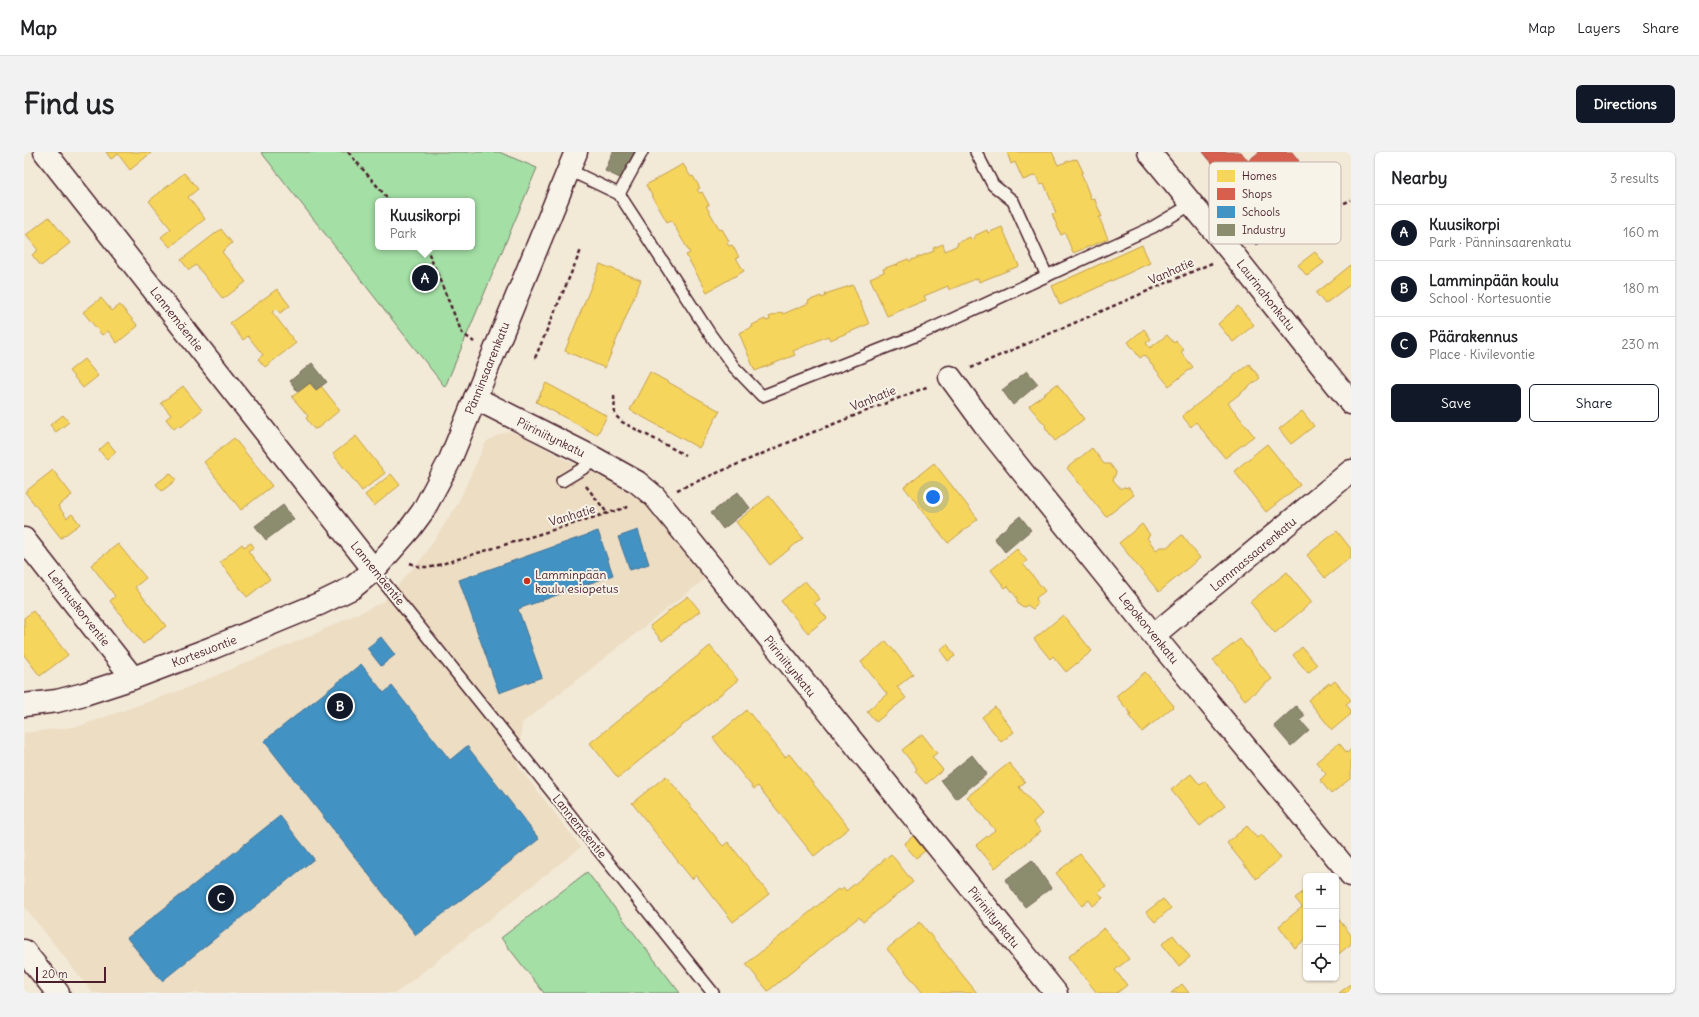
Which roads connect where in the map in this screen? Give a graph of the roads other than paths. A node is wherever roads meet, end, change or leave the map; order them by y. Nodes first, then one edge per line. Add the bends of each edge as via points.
1 (45, 152) edge
2 (642, 152) edge
3 (976, 152) edge
4 (1149, 152) edge
5 (572, 161) edge
6 (619, 194) junction
7 (1192, 204) junction
8 (1209, 225) edge
9 (1225, 244) edge
10 (1047, 276) junction
11 (950, 377) road end
12 (475, 398) junction
13 (1351, 403) edge
14 (594, 458) junction
15 (1351, 472) edge
16 (562, 481) dead end
17 (24, 539) edge
18 (374, 570) junction
19 (1154, 635) junction
20 (133, 678) junction
21 (24, 705) edge
22 (1351, 875) edge
23 (24, 951) edge
24 (58, 993) edge
25 (713, 993) edge
26 (1056, 993) edge

1 - 18 street, Lannemäentie
2 - 6 lane
3 - 10 lane via 993,185 1013,201
4 - 7 street, Laurinahonkatu
5 - 6 lane via 587,177
5 - 12 street, Pänninsaarenkatu
6 - 10 lane via 710,334 734,367 762,396 920,334
7 - 8 street, Laurinahonkatu
7 - 10 lane via 1153,227
9 - 13 street, Laurinahonkatu
11 - 19 street, Lepokorvenkatu via 988,430
12 - 14 street, Piiriniitynkatu
12 - 18 street, Pänninsaarenkatu via 450,460 423,511
14 - 16 lane via 587,466
14 - 26 street, Piiriniitynkatu via 637,482 655,497
15 - 19 street, Lammassaarenkatu
17 - 20 street, Lehmuskorventie
18 - 20 street, Kortesuontie via 352,588 319,604
18 - 25 lane, Lannemäentie
19 - 22 street, Lepokorvenkatu
20 - 21 street, Kortesuontie via 57,701
23 - 24 street

